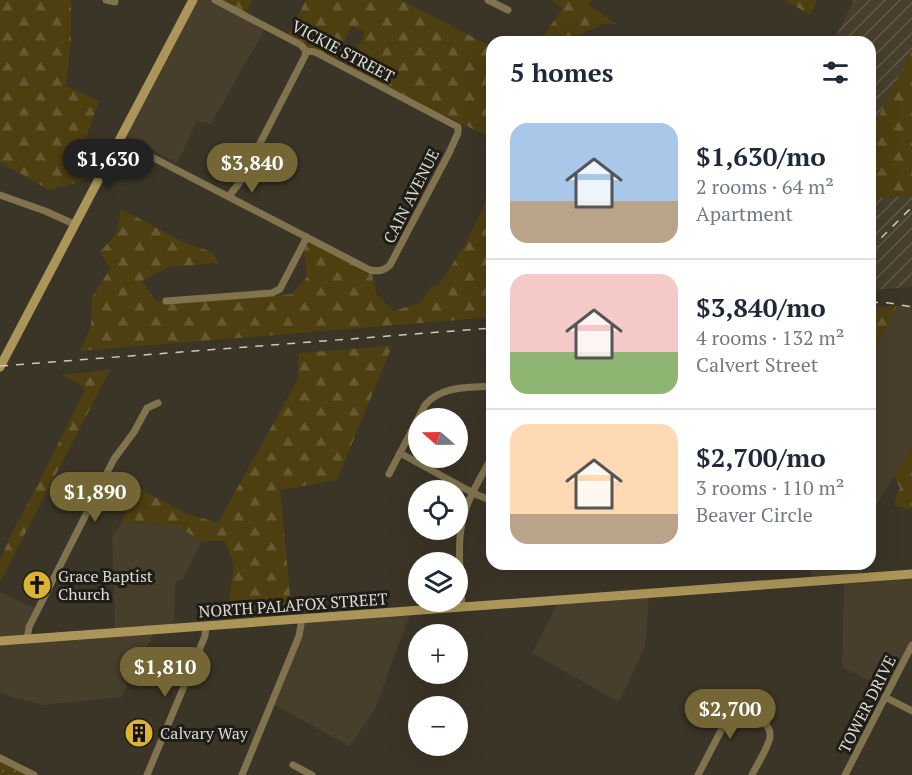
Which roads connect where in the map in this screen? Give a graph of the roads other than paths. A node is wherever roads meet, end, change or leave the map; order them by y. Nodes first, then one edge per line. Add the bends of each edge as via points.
1 (106, 0) edge
2 (193, 0) edge
3 (215, 0) edge
4 (488, 0) edge
5 (115, 2) dead end
6 (508, 10) dead end
7 (306, 51) junction
8 (458, 128) joint
9 (119, 140) junction
10 (0, 195) edge
11 (229, 196) junction
12 (74, 224) junction
13 (307, 237) junction
14 (166, 301) dead end
15 (5, 346) edge
16 (0, 367) edge
17 (486, 386) edge
18 (158, 403) dead end
19 (400, 453) junction
20 (486, 469) edge
21 (389, 474) dead end
22 (474, 493) junction
23 (486, 498) edge
24 (460, 552) edge
25 (912, 574) edge
26 (468, 608) edge
27 (408, 612) edge
28 (302, 619) junction
29 (206, 626) junction
30 (27, 639) junction
31 (0, 641) edge
32 (912, 645) edge
33 (885, 697) junction
34 (912, 711) edge
35 (0, 758) edge
36 (293, 765) dead end
37 (849, 774) edge
38 (34, 775) edge
39 (147, 775) edge
40 (242, 775) edge
41 (312, 775) edge
42 (698, 775) edge
43 (752, 775) edge

1 - 5 street
2 - 9 main road
3 - 7 street, VICKIE STREET
4 - 6 street
7 - 8 street, VICKIE STREET via 315,52
7 - 11 street via 264,137
8 - 13 street, CAIN AVENUE via 390,265 383,270 370,270
9 - 11 street
9 - 12 main road
10 - 12 street
11 - 13 street
12 - 15 main road
13 - 14 street via 282,285 272,293
15 - 16 main road
17 - 19 street via 448,389 436,394 425,405
18 - 30 street via 147,408 114,459 29,627
19 - 21 street
19 - 22 street
20 - 22 street
22 - 23 street
22 - 24 street via 464,514
25 - 26 main road, NORTH PALAFOX STREET
27 - 28 main road, NORTH PALAFOX STREET
28 - 29 main road, NORTH PALAFOX STREET
28 - 40 street via 299,636
29 - 30 main road, NORTH PALAFOX STREET
29 - 39 street
30 - 31 main road, NORTH PALAFOX STREET
32 - 33 street, TOWER DRIVE
33 - 34 street
33 - 37 street, TOWER DRIVE
35 - 38 street
36 - 41 street
42 - 43 street via 727,719 740,712 764,722 770,730 770,740

